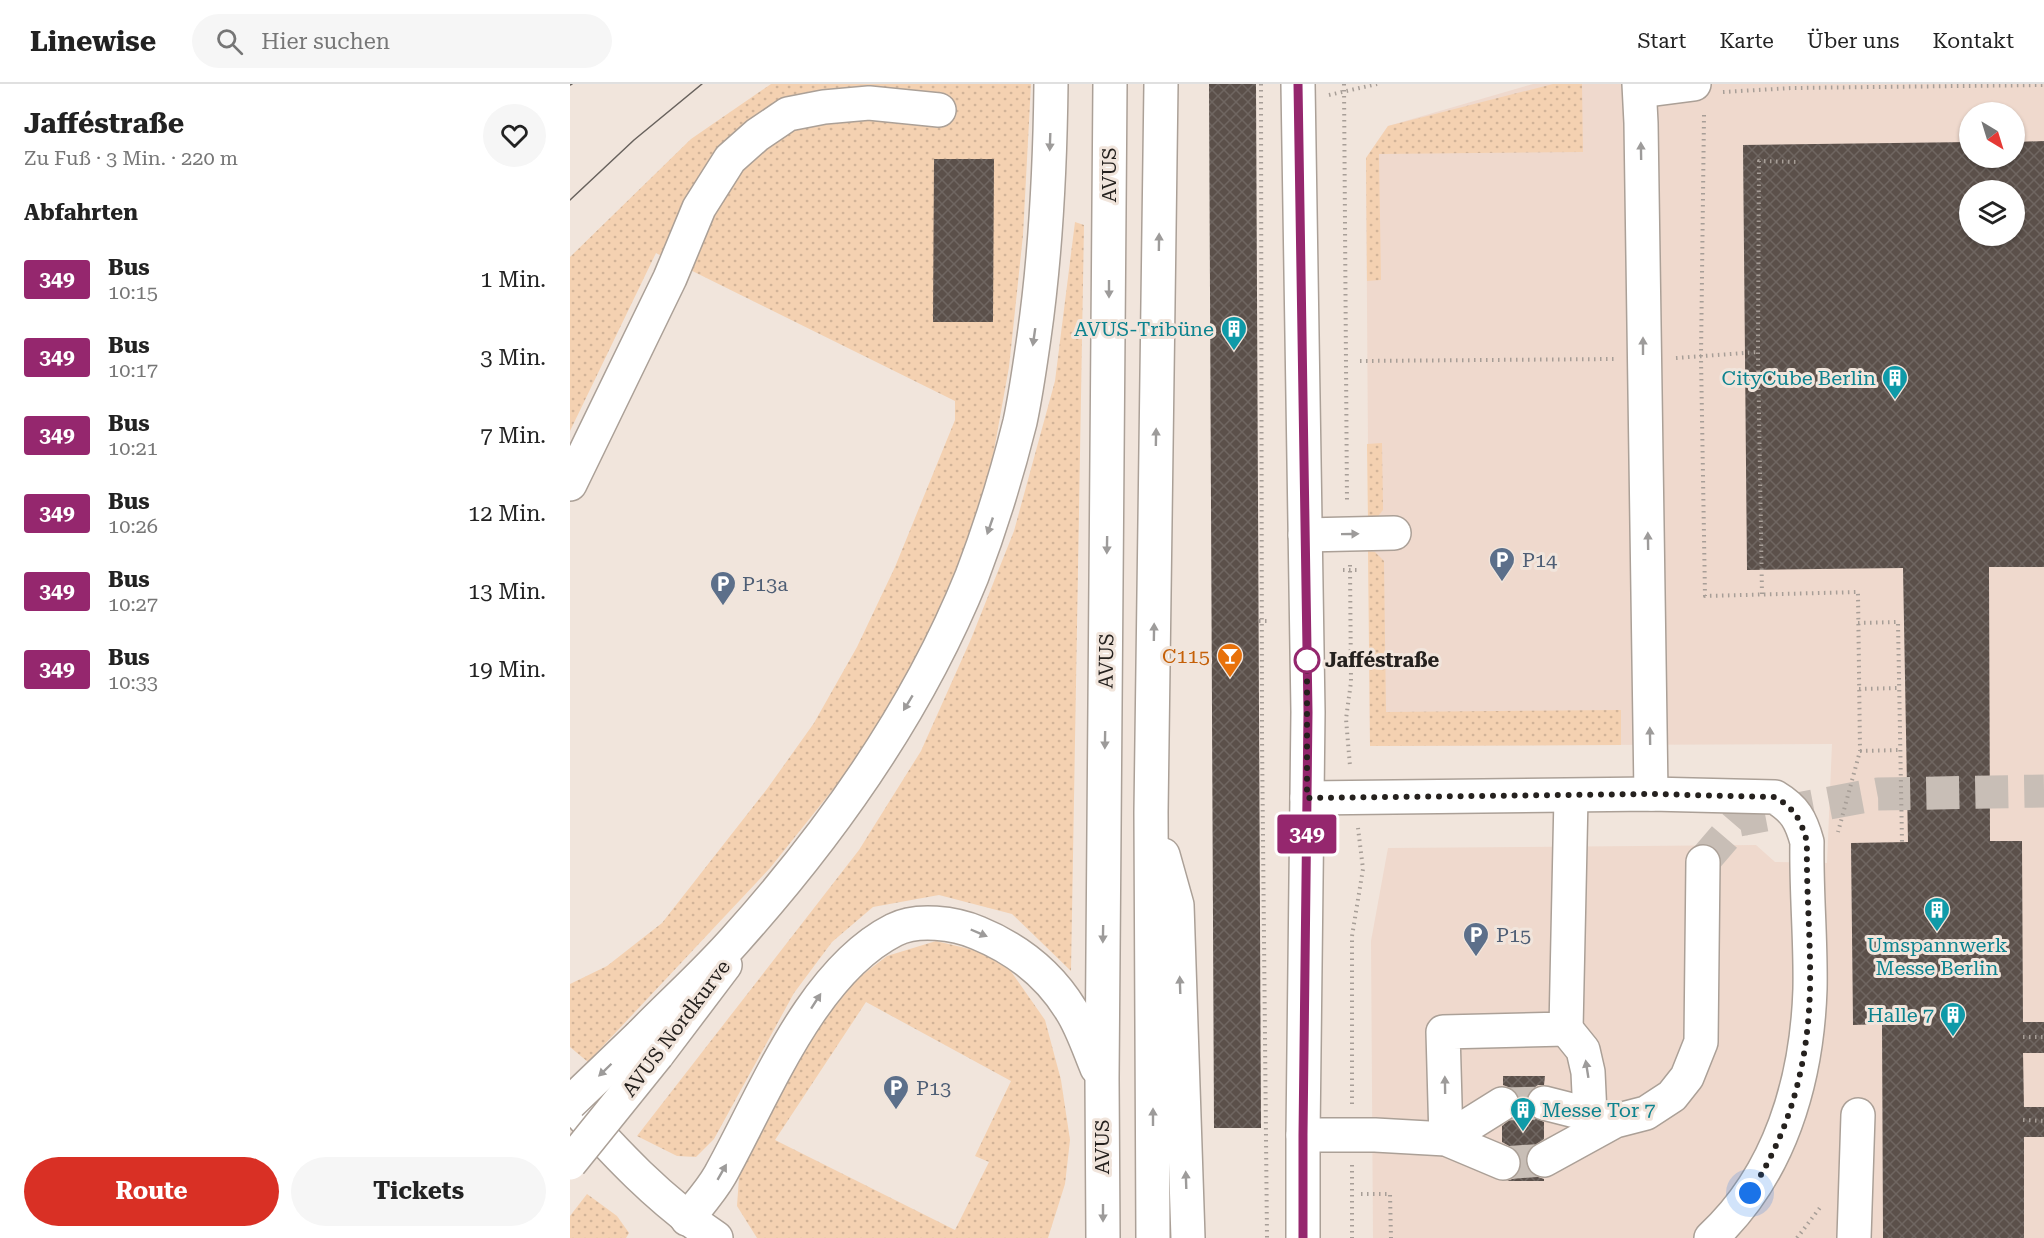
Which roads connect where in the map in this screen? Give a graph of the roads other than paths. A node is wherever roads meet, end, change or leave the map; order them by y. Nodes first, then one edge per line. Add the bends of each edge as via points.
1 (1051, 84) edge
2 (1110, 84) edge
3 (1299, 84) edge
4 (1639, 88) edge
5 (1704, 94) edge
6 (1161, 97) edge
7 (939, 110) dead end
8 (570, 483) edge
9 (1394, 533) dead end
10 (1305, 535) junction
11 (1651, 794) junction
12 (1571, 796) junction
13 (1307, 798) junction
14 (1151, 813) junction
15 (1702, 861) tunnel mouth
16 (1566, 1029) junction
17 (648, 1046) junction
18 (1102, 1078) junction
19 (570, 1102) edge
20 (1544, 1103) tunnel mouth
21 (1502, 1104) tunnel mouth
22 (1858, 1115) dead end
23 (1603, 1118) junction
24 (1303, 1135) junction
25 (1446, 1139) junction
26 (1544, 1160) tunnel mouth
27 (570, 1163) edge
28 (1503, 1163) tunnel mouth
29 (687, 1219) junction
30 (716, 1238) edge
31 (1103, 1238) edge
32 (1153, 1238) edge
33 (1188, 1238) edge
34 (1303, 1238) edge
35 (1711, 1238) edge
36 (1854, 1238) edge

1 -> 17 main road via 1040,293 1020,419 991,525 971,578 920,684 858,786 778,890
2 -> 18 main road, AVUS
3 - 10 main road
4 - 5 main road
11 -> 4 main road
14 -> 6 main road
7 - 8 main road via 869,103 788,114 730,159 699,208 670,278
10 -> 9 main road
10 - 13 main road
11 - 12 main road
11 - 35 main road via 1775,797 1797,815 1807,842 1810,989 1805,1046 1792,1108 1775,1151 1750,1193
12 - 13 main road
12 - 16 main road via 1561,886
13 - 24 main road
32 -> 14 main road
33 -> 14 main road via 1177,905
15 - 23 main road via 1701,1042 1687,1077 1672,1096 1646,1113
23 -> 16 main road via 1583,1050
25 -> 16 main road via 1443,1032
17 -> 19 main road, bridge
17 - 27 main road, AVUS Nordkurve, bridge
29 -> 18 main road via 718,1178 788,1045 822,993 855,955 896,929 933,922 968,928 1004,944 1045,975 1072,1010
18 -> 31 main road, AVUS
19 - 29 main road via 619,1158
20 - 23 main road
21 - 25 main road
22 - 36 main road
23 - 26 main road
24 - 25 main road
24 - 34 main road
25 - 28 main road
29 - 30 main road

